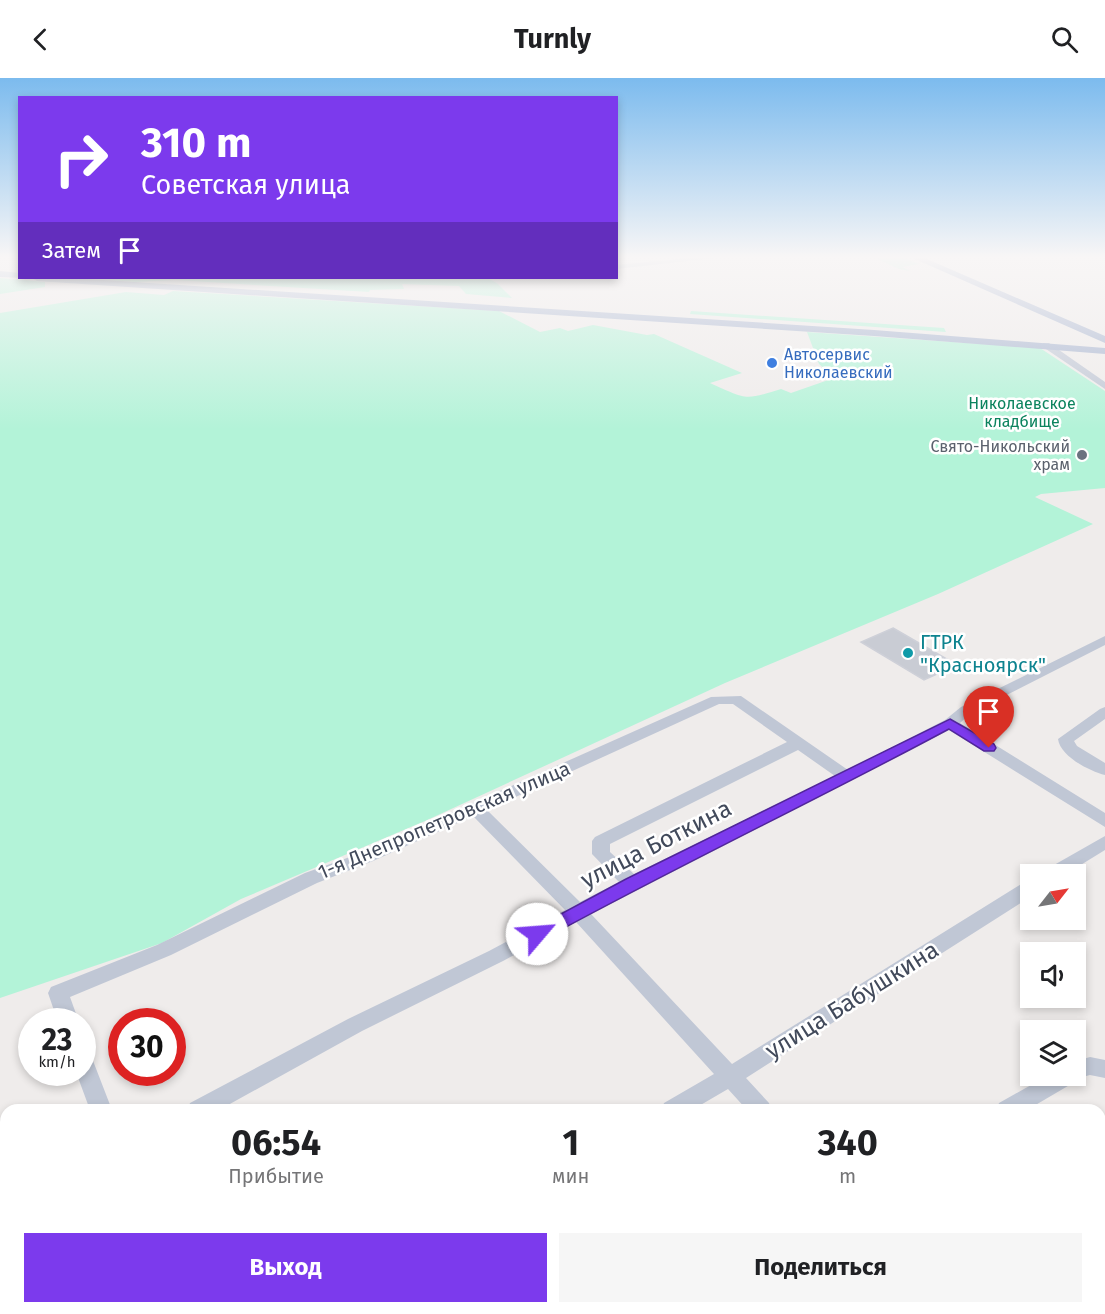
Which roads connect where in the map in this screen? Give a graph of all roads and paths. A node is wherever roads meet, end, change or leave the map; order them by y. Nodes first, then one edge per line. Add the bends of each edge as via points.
1 (574, 314) edge
2 (1045, 314) edge
3 (1105, 340) edge
4 (1046, 345) junction
5 (1105, 351) edge
6 (1105, 386) edge
7 (1105, 640) edge
8 (1105, 712) edge
9 (950, 723) junction
10 (799, 743) junction
11 (1105, 770) edge
12 (847, 777) junction
13 (476, 809) junction
14 (1105, 821) edge
15 (1105, 842) edge
16 (1069, 864) edge
17 (632, 883) junction
18 (1020, 894) edge
19 (579, 913) junction
20 (64, 1008) edge
21 (731, 1076) junction
22 (92, 1086) edge
23 (1048, 1086) edge
24 (99, 1104) edge
25 (209, 1104) edge
26 (682, 1104) edge
27 (756, 1104) edge
28 (1017, 1104) edge

1 - 4 main road
2 - 3 main road
4 - 5 main road
4 - 6 street
7 - 9 street, улица Боткина via 966,710
8 - 11 street via 1066,739 1071,750
9 - 12 street, улица Боткина
9 - 14 street
10 - 12 street, 1-я Днепропетровская улица
10 - 13 street, 1-я Днепропетровская улица via 736,699 725,698
10 - 17 street via 601,841 601,854
12 - 17 street, улица Боткина
13 - 19 street
13 - 20 street, 1-я Днепропетровская улица via 311,878 164,950 58,993
15 - 16 street
17 - 19 street, улица Боткина
18 - 21 street, улица Бабушкина
19 - 21 street
19 - 25 street, улица Боткина
21 - 26 street, улица Бабушкина
21 - 27 street
22 - 24 street
23 - 28 street

